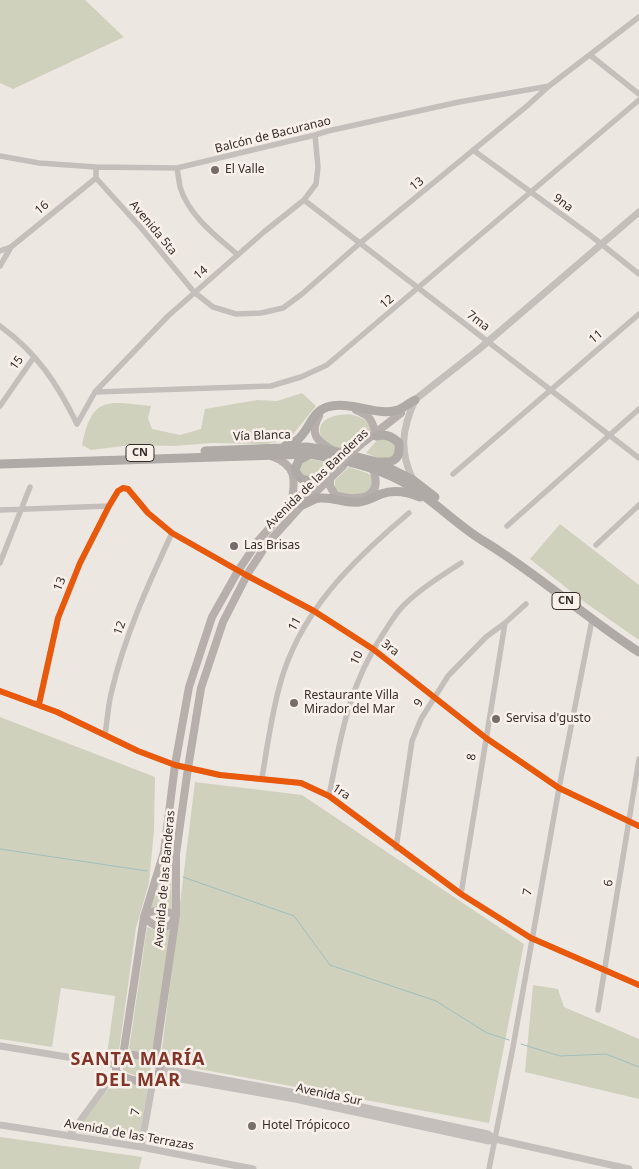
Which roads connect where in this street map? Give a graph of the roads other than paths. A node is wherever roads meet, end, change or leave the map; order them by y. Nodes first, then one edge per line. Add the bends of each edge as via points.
1 (639, 18) edge
2 (590, 55) junction
3 (548, 86) junction
4 (639, 94) edge
5 (639, 100) edge
6 (315, 135) junction
7 (473, 150) junction
8 (0, 156) edge
9 (96, 167) junction
10 (177, 168) junction
11 (96, 178) junction
12 (530, 192) junction
13 (304, 200) junction
14 (639, 212) edge
15 (360, 243) junction
16 (601, 244) junction
17 (11, 247) junction
18 (0, 251) edge
19 (238, 255) junction
20 (0, 266) edge
21 (639, 274) edge
22 (418, 288) junction
23 (194, 292) junction
24 (639, 314) edge
25 (0, 326) edge
26 (488, 341) junction
27 (34, 357) junction
28 (550, 390) junction
29 (95, 392) junction
30 (415, 400) junction
31 (0, 406) edge
32 (639, 409) edge
33 (401, 413) joint
34 (376, 434) junction
35 (609, 435) junction
36 (279, 448) junction
37 (334, 451) junction
38 (308, 454) junction
39 (269, 455) junction
40 (639, 458) edge
41 (0, 459) edge
42 (0, 464) edge
43 (340, 466) junction
44 (375, 466) junction
45 (453, 474) dead end
46 (320, 478) junction
47 (330, 479) junction
48 (413, 480) junction
49 (30, 487) dead end
50 (128, 489) joint
51 (432, 502) junction
52 (291, 504) junction
53 (302, 505) junction
54 (639, 505) edge
55 (109, 506) junction
56 (0, 510) edge
57 (21, 510) junction
58 (408, 513) dead end
59 (507, 526) dead end
60 (172, 533) junction
61 (596, 545) dead end
62 (495, 547) junction
63 (0, 563) edge
64 (461, 563) dead end
65 (238, 571) junction
66 (246, 575) junction
67 (526, 604) dead end
68 (314, 611) junction
69 (592, 620) junction
70 (505, 623) junction
71 (373, 649) junction
72 (639, 652) edge
73 (0, 692) edge
74 (435, 696) junction
75 (39, 704) junction
76 (105, 735) junction
77 (486, 738) junction
78 (639, 759) edge
79 (175, 765) junction
80 (188, 768) junction
81 (262, 778) junction
82 (559, 788) junction
83 (329, 796) junction
84 (629, 821) junction
85 (639, 826) edge
86 (396, 848) junction
87 (461, 894) junction
88 (176, 915) junction
89 (144, 917) junction
90 (531, 938) junction
91 (605, 969) junction
92 (639, 985) edge
93 (598, 1010) dead end
94 (0, 1046) edge
95 (123, 1056) junction
96 (155, 1060) junction
97 (116, 1068) junction
98 (157, 1074) junction
99 (0, 1125) edge
100 (69, 1136) junction
101 (495, 1138) junction
102 (141, 1147) junction
103 (253, 1169) edge
104 (489, 1169) edge
105 (628, 1169) edge

1 - 2 street, 13
2 - 3 street, 13
2 - 4 street
3 - 6 street, Balcón de Bacuranao via 459,102
3 - 7 street, 13
5 - 12 street, 12
6 - 10 street, Balcón de Bacuranao
6 - 13 street, 14 via 316,184
7 - 12 street, 9na
7 - 15 street, 13
8 - 9 street, Balcón de Bacuranao via 39,163
9 - 10 street, Balcón de Bacuranao
9 - 11 street
10 - 19 street via 181,188 193,213
11 - 17 street, 16
11 - 23 street, Avenida 5ta
12 - 16 street, 9na
12 - 22 street, 12
13 - 15 street, 7ma
13 - 19 street, 14
14 - 16 street, Avenida de las Banderas
15 - 22 street, 7ma
15 - 23 street, 13 via 282,308 236,314 213,307
16 - 21 street, 9na
16 - 26 street, Avenida de las Banderas
17 - 18 street
17 - 20 street, 16
19 - 23 street, 14
22 - 26 street, 7ma
22 - 29 street, 12 via 327,365 301,377 271,386
23 - 29 street, 14
24 - 28 street, 11
25 - 27 street
26 - 28 street, 7ma
26 - 30 street, Avenida de las Banderas
27 - 29 street, 14 via 61,391 77,424
27 - 31 street, 15
28 - 35 street, 7ma
28 - 45 street, 11
30 - 33 street, Avenida de las Banderas
30 - 36 highway via 397,411 343,405 326,407 316,414 296,441
30 - 48 street via 403,440 407,468
32 - 35 street
33 - 34 main road, Avenida de las Banderas
34 - 37 main road via 372,420 366,414 356,410 327,411 315,423 315,433 318,442
34 - 43 main road, Avenida de las Banderas, bridge
34 - 44 highway via 392,437 399,443 400,453 394,461
35 - 40 street, 7ma
35 - 59 street
36 - 37 highway, Vía Blanca / CN via 307,447
36 - 41 highway, Vía Blanca / CN
37 - 44 highway, Vía Blanca / CN
38 - 39 highway, Vía Blanca / CN
38 - 44 highway, Vía Blanca / CN
38 - 46 highway via 299,460 295,468 297,475 309,481
39 - 42 highway, Vía Blanca / CN
39 - 52 main road via 284,461 290,468 294,488
43 - 46 main road, Avenida de las Banderas
43 - 47 main road, Avenida de las Banderas
44 - 47 main road via 376,486 362,497 335,495
44 - 48 highway, Vía Blanca / CN
44 - 51 highway, Vía Blanca / CN
46 - 52 main road, Avenida de las Banderas
47 - 53 main road, Avenida de las Banderas
48 - 62 highway, Vía Blanca / CN via 488,538
49 - 57 street
50 - 55 street, 13 via 118,491
50 - 60 street, 3ra via 148,513
51 - 53 highway via 396,491 360,502 318,498
51 - 62 highway, Vía Blanca / CN
52 - 65 main road, Avenida de las Banderas via 258,541
53 - 66 main road, Avenida de las Banderas via 267,544
54 - 61 street
55 - 57 street
55 - 75 street, 13 via 80,563 58,618
56 - 57 street
57 - 63 street
58 - 68 street, 11 via 345,571
60 - 65 street, 3ra
60 - 76 street, 12 via 125,643 111,694
62 - 69 highway, Vía Blanca / CN
64 - 71 street, 10 via 402,607
65 - 66 street, 3ra
65 - 79 main road, Avenida de las Banderas via 212,617 190,687
66 - 68 street, 3ra
66 - 80 main road, Avenida de las Banderas via 223,622 202,688
67 - 70 street, 9
68 - 71 street, 3ra
68 - 81 street, 11 via 292,650 279,688
69 - 72 highway, Vía Blanca / CN
69 - 82 street, 7
70 - 74 street, 9 via 466,657
70 - 77 street, 8
71 - 74 street, 3ra
71 - 83 street, 10 via 348,704
73 - 75 street, 1ra
74 - 77 street, 3ra
74 - 86 street, 9 via 412,742
75 - 76 street, 1ra
76 - 79 street, 1ra
77 - 82 street, 3ra
77 - 87 street, 8
78 - 84 street, 6
79 - 80 street, 1ra
79 - 89 main road, Avenida de las Banderas via 164,852
80 - 81 street, 1ra via 220,775
80 - 88 main road, Avenida de las Banderas via 176,854
81 - 83 street, 1ra via 301,783
82 - 84 street, 3ra
82 - 90 street, 7
83 - 86 street, 1ra
84 - 85 street, 3ra
84 - 91 street, 6
86 - 87 street, 1ra
87 - 90 street, 1ra
88 - 89 main road via 162,910 149,912
88 - 89 main road via 171,925 163,928 155,927
88 - 96 main road, Avenida de las Banderas
89 - 95 main road, Avenida de las Banderas
90 - 91 street, 1ra
90 - 101 street, 7
91 - 92 street, 1ra
91 - 93 street, 6
94 - 97 street, Avenida Sur
95 - 96 main road
95 - 97 main road via 118,1059
96 - 98 main road
97 - 98 main road, Avenida Sur via 124,1077 145,1082
97 - 100 street
98 - 101 street, Avenida Sur via 306,1095
98 - 102 street, 7
99 - 100 street, Avenida de las Terrazas
100 - 102 street, Avenida de las Terrazas
101 - 104 street, 7
101 - 105 street, Avenida Sur
102 - 103 street, Avenida de las Terrazas

